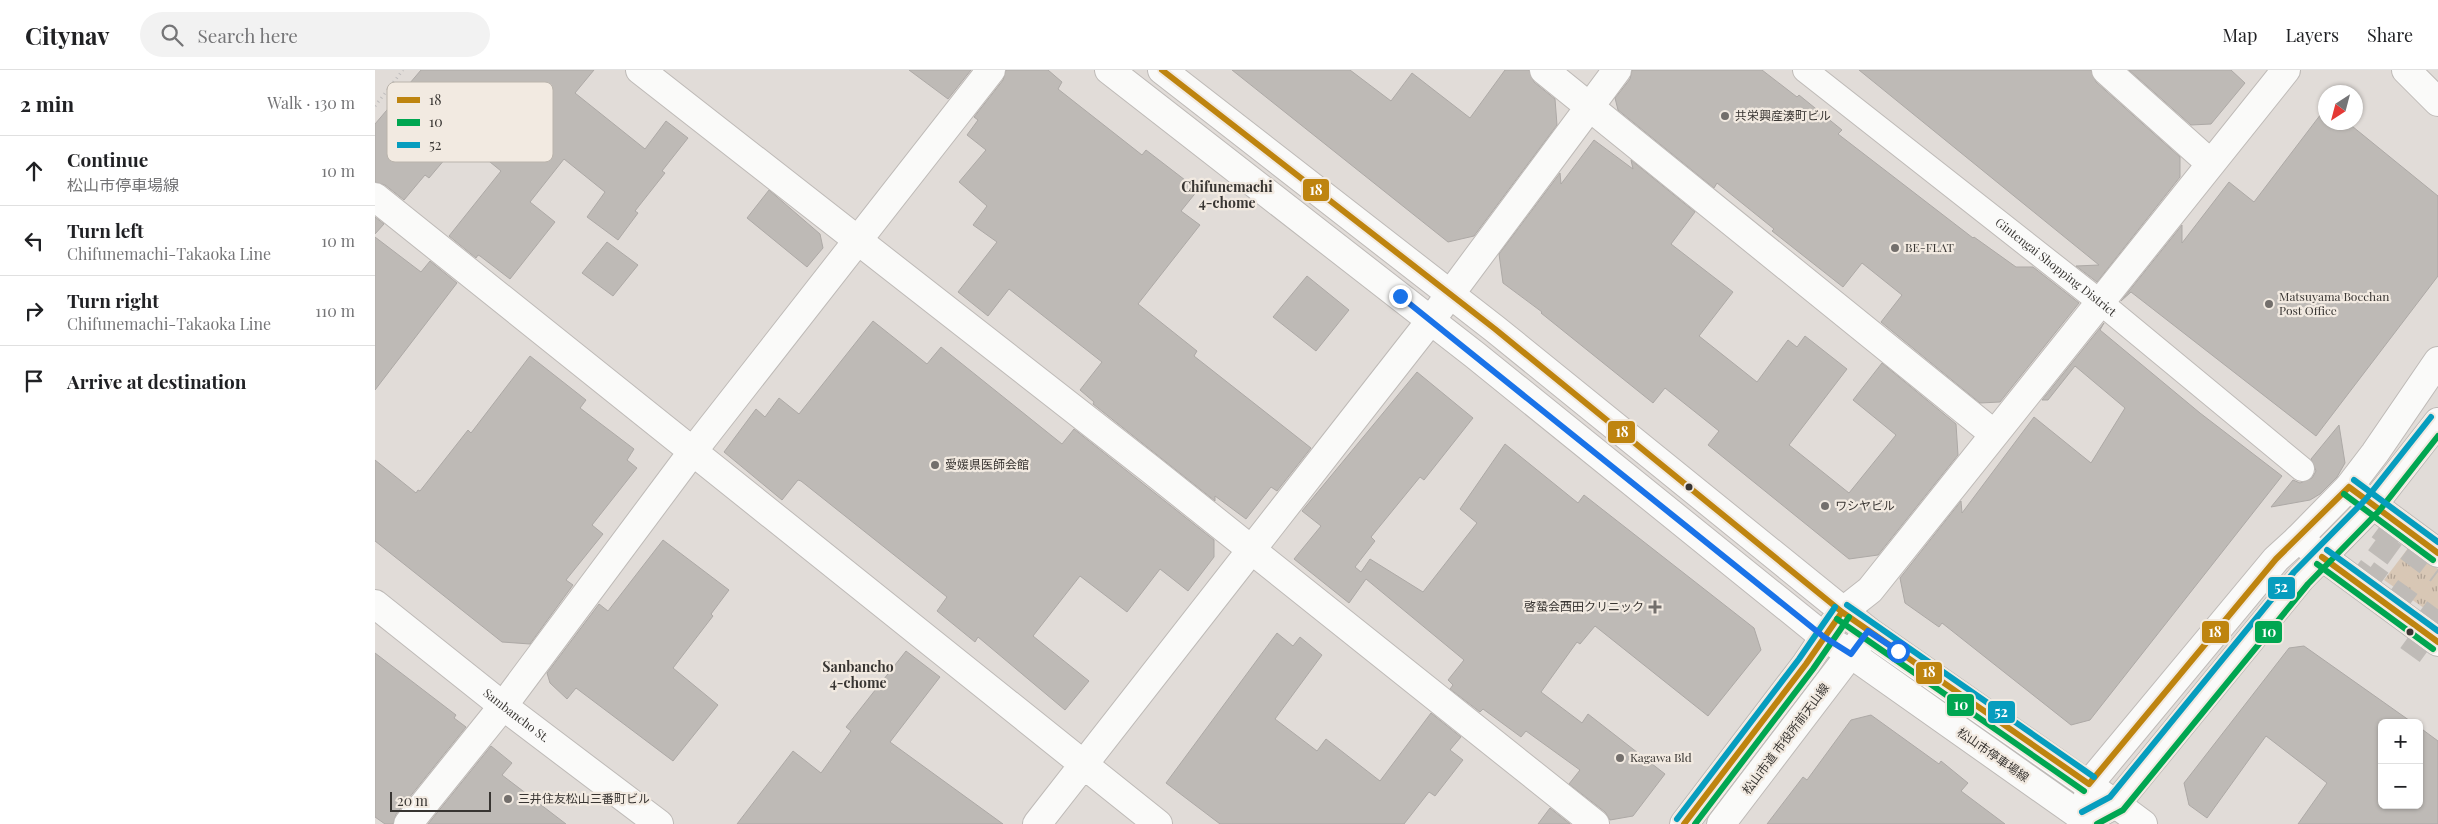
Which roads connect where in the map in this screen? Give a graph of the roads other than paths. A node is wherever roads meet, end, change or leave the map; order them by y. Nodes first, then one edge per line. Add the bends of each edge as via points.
1 (640, 70) edge
2 (991, 70) edge
3 (1109, 70) edge
4 (1162, 70) edge
5 (1544, 70) edge
6 (1617, 70) edge
7 (1805, 70) edge
8 (2106, 70) edge
9 (2286, 70) edge
10 (2406, 70) edge
11 (2438, 102) edge
12 (1590, 107) junction
13 (2210, 163) junction
14 (375, 197) edge
15 (857, 239) junction
16 (1450, 294) junction
17 (2100, 302) junction
18 (1431, 320) junction
19 (2438, 361) edge
20 (2438, 422) edge
21 (1994, 434) junction
22 (693, 451) junction
23 (2302, 469) dead end
24 (2349, 487) junction
25 (2373, 505) junction
26 (2298, 539) junction
27 (1251, 551) junction
28 (2438, 553) edge
29 (2322, 557) junction
30 (375, 604) edge
31 (1842, 612) junction
32 (1868, 631) junction
33 (1824, 637) junction
34 (2438, 642) edge
35 (1851, 654) junction
36 (503, 706) junction
37 (1084, 766) junction
38 (2089, 784) junction
39 (2116, 804) junction
40 (2087, 823) edge
41 (408, 824) edge
42 (659, 824) edge
43 (1037, 824) edge
44 (1158, 824) edge
45 (1595, 824) edge
46 (1684, 824) edge
47 (1721, 824) edge
48 (2143, 824) edge

1 - 15 street
2 - 15 street
3 - 18 street, 松山市停車場線
4 - 16 street
5 - 12 street
6 - 12 street
7 - 17 street, Gintengai Shopping District
8 - 13 street
9 - 13 street
10 - 11 street
12 - 16 street
12 - 21 street
13 - 17 street
14 - 22 street
15 - 22 street
15 - 27 street
16 - 18 street
16 - 31 street
17 - 21 street
17 - 23 street, Gintengai Shopping District
18 - 27 street
18 - 33 street, 松山市停車場線
19 - 24 street
20 - 25 street
21 - 31 street via 1870,590
22 - 36 street
22 - 37 street
24 - 25 street
24 - 26 street
25 - 28 street
25 - 29 street
26 - 29 street
26 - 38 street via 2276,559
27 - 37 street
27 - 45 street
29 - 34 street
29 - 39 street via 2301,578
30 - 36 street, Sambancho St.
31 - 32 street
31 - 33 street
32 - 35 street, 松山市道 市役所前天山線
32 - 38 street
33 - 35 street, 松山市停車場線
33 - 46 street
35 - 40 street, 松山市停車場線
35 - 47 street, 松山市道 市役所前天山線
36 - 41 street
36 - 42 street, Sambancho St.
37 - 43 street
37 - 44 street
38 - 39 street
38 - 40 street
39 - 40 street
39 - 48 street

